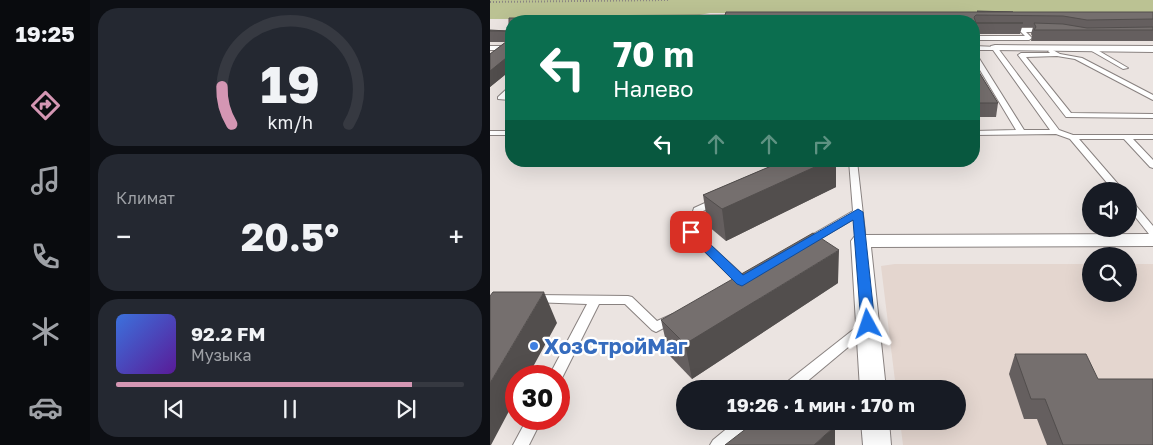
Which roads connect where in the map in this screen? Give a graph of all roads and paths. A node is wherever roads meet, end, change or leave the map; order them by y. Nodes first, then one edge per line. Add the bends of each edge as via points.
1 (669, 0) edge
2 (490, 2) edge
3 (1003, 30) edge
4 (1022, 30) junction
5 (1050, 30) edge
6 (980, 38) edge
7 (490, 48) edge
8 (503, 48) joint
9 (980, 48) edge
10 (995, 48) junction
11 (1092, 49) junction
12 (1153, 49) edge
13 (1052, 52) junction
14 (492, 57) edge
15 (980, 65) edge
16 (1125, 68) dead end
17 (1153, 98) edge
18 (1153, 116) edge
19 (1022, 132) junction
20 (1056, 132) junction
21 (490, 133) edge
22 (505, 133) edge
23 (980, 133) edge
24 (1073, 137) junction
25 (1126, 137) junction
26 (1153, 137) edge
27 (1153, 165) edge
28 (853, 167) edge
29 (1111, 182) edge
30 (723, 198) edge
31 (858, 212) junction
32 (1137, 213) edge
33 (1153, 232) edge
34 (1153, 240) edge
35 (861, 241) junction
36 (800, 247) edge
37 (741, 281) edge
38 (519, 299) edge
39 (595, 300) junction
40 (682, 313) edge
41 (868, 324) junction
42 (562, 365) edge
43 (799, 380) edge
44 (871, 380) edge
45 (529, 430) edge
46 (736, 430) edge
47 (876, 430) edge
48 (521, 445) edge
49 (718, 445) edge
50 (877, 445) edge

1 - 2 path
3 - 4 lane
4 - 5 lane
4 - 6 lane via 1029,38
7 - 8 lane
8 - 14 lane
9 - 10 lane
10 - 13 street
10 - 20 lane
11 - 12 street
11 - 13 street
11 - 16 lane
13 - 17 lane via 1079,58
13 - 18 lane via 1021,55 1069,116
15 - 19 lane
19 - 20 lane
19 - 23 lane
20 - 24 lane
21 - 22 lane
24 - 25 lane
24 - 29 lane
25 - 26 lane
25 - 27 lane
28 - 31 lane
30 - 37 lane via 697,210 691,232
31 - 35 lane
31 - 36 lane
32 - 33 lane
34 - 35 street
35 - 41 street
38 - 39 lane
39 - 40 lane via 628,300 656,327
39 - 42 lane
41 - 43 lane
41 - 44 street
45 - 48 lane
46 - 49 lane
47 - 50 street

